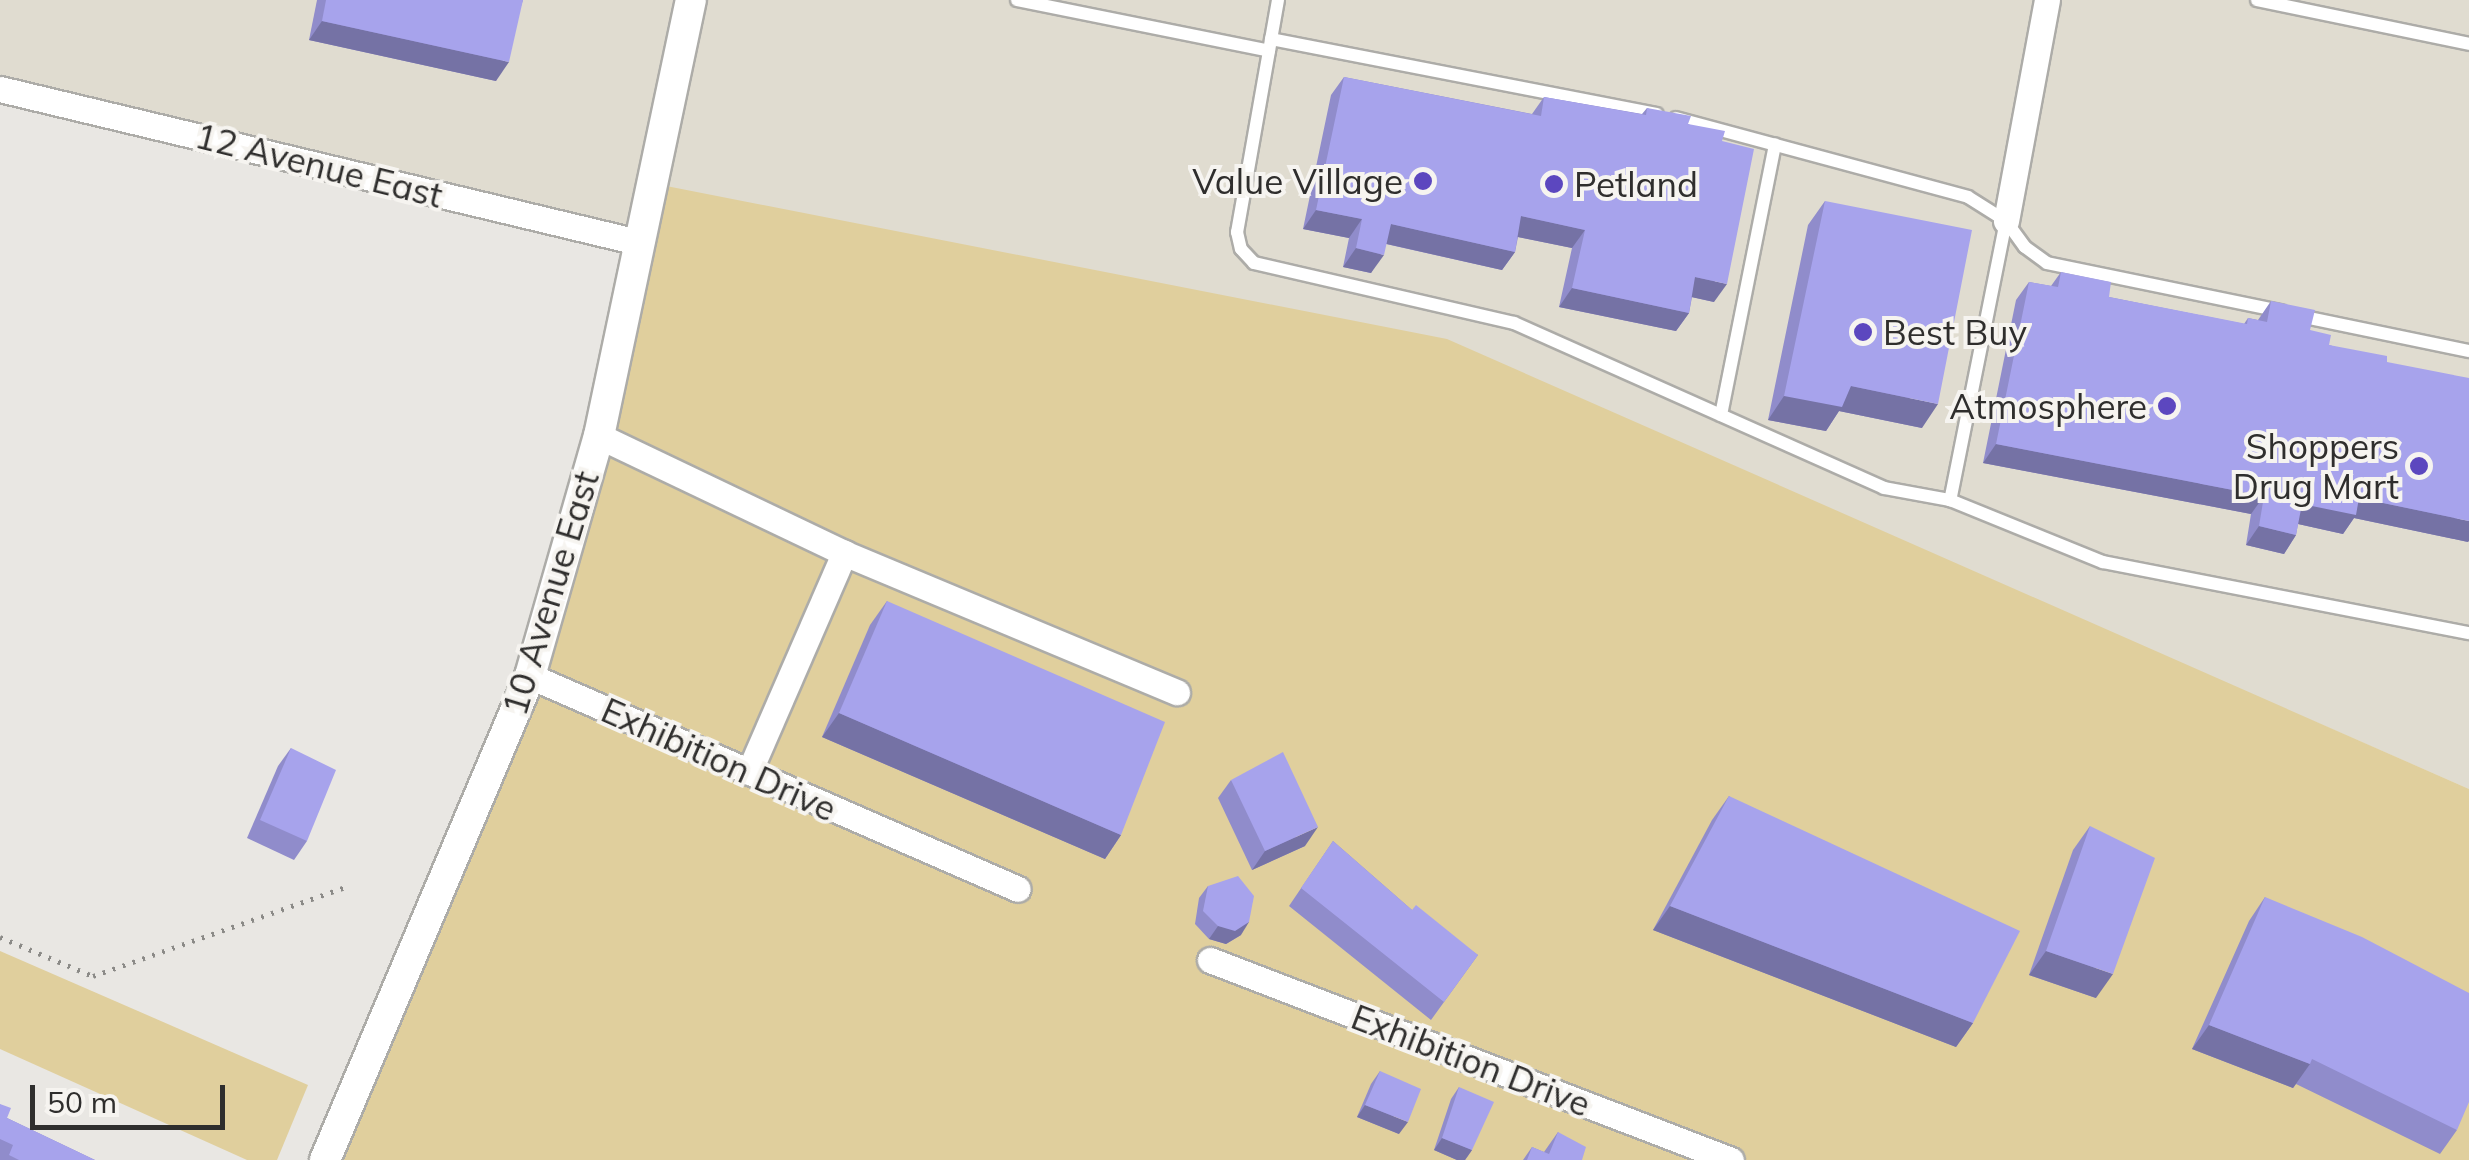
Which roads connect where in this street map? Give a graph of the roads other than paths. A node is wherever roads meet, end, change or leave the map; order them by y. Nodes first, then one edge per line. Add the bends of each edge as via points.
1 (691, 0) edge
2 (1017, 0) edge
3 (1278, 0) edge
4 (2047, 0) edge
5 (2257, 0) edge
6 (2277, 2) edge
7 (2469, 44) edge
8 (1270, 45) junction
9 (0, 89) edge
10 (1774, 144) junction
11 (2006, 221) junction
12 (638, 242) junction
13 (2469, 351) edge
14 (1721, 416) junction
15 (599, 436) junction
16 (1950, 500) junction
17 (844, 553) junction
18 (2469, 633) edge
19 (530, 676) junction
20 (1177, 692) dead end
21 (749, 772) junction
22 (1018, 890) dead end
23 (1210, 960) dead end
24 (325, 1160) edge
25 (1731, 1160) edge

1 - 12 street, 10 Avenue East
2 - 8 lane
3 - 8 lane
4 - 11 street
5 - 6 lane
6 - 7 lane
8 - 10 lane via 1686,120
8 - 14 lane via 1237,232 1241,250 1254,263 1514,323
9 - 12 street, 12 Avenue East
10 - 11 lane via 1968,197
10 - 14 lane
11 - 13 lane via 2047,262
11 - 16 lane
12 - 15 street, 10 Avenue East
14 - 16 lane via 1884,488
15 - 17 street
15 - 19 street, 10 Avenue East
16 - 18 lane via 2103,562
17 - 20 street
17 - 21 street
19 - 21 street, Exhibition Drive
19 - 24 street, 10 Avenue East
21 - 22 street, Exhibition Drive
23 - 25 street, Exhibition Drive

